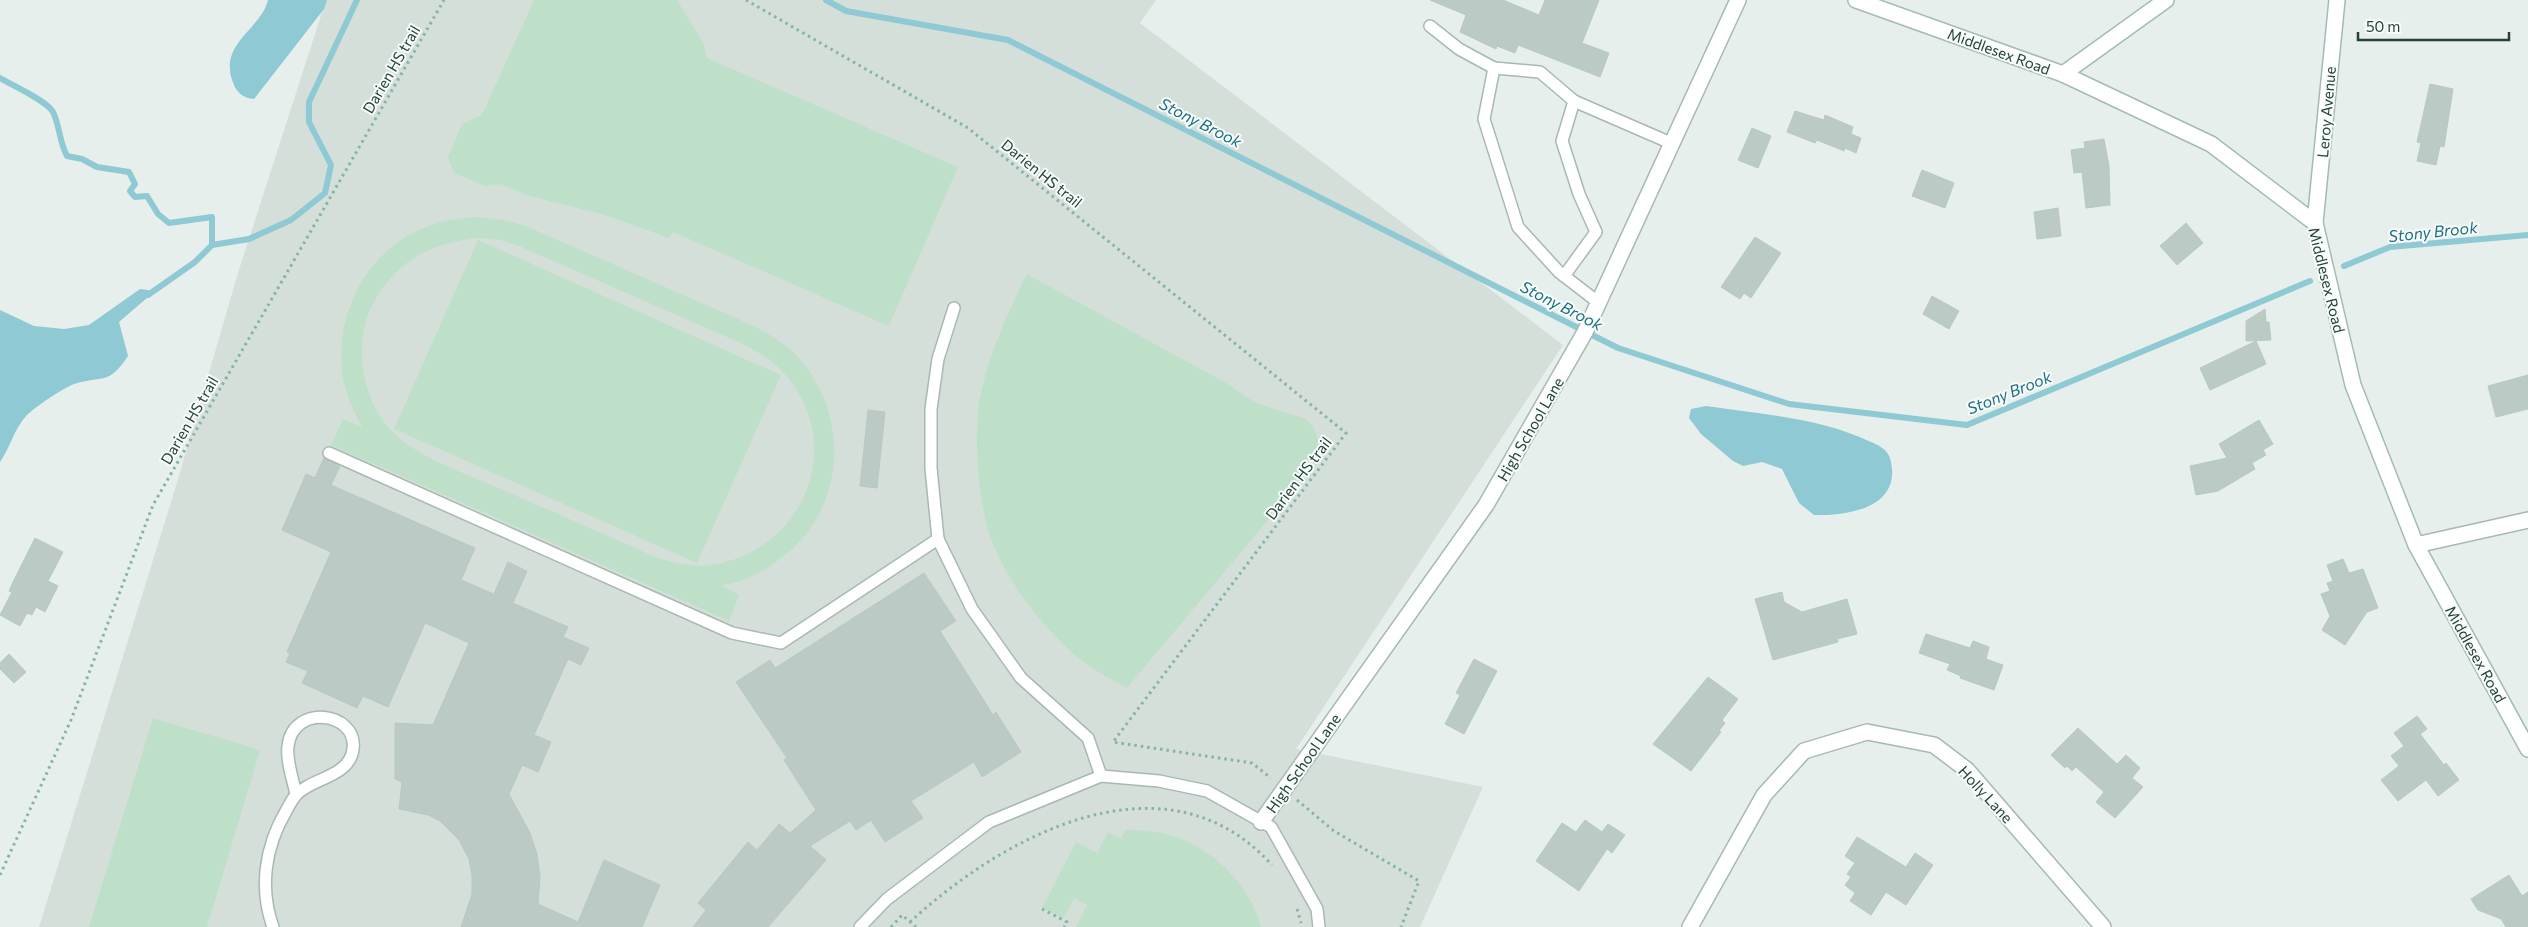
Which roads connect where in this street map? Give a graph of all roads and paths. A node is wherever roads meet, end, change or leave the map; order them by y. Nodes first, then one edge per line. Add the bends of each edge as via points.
1 (444, 0) edge
2 (746, 0) edge
3 (1738, 0) edge
4 (1856, 0) edge
5 (2166, 0) edge
6 (2337, 0) edge
7 (1430, 26) dead end
8 (1494, 68) junction
9 (2063, 74) junction
10 (1574, 101) junction
11 (1673, 144) junction
12 (2315, 224) junction
13 (1564, 276) junction
14 (1599, 303) junction
15 (954, 308) dead end
16 (329, 453) dead end
17 (2528, 520) edge
18 (938, 539) junction
19 (2416, 545) junction
20 (2528, 749) edge
21 (1101, 776) junction
22 (1284, 789) junction
23 (296, 794) junction
24 (1262, 822) junction
25 (1274, 866) dead end
26 (0, 875) edge
27 (1295, 902) dead end
28 (1042, 909) dead end
29 (910, 922) junction
30 (273, 927) edge
31 (860, 927) edge
32 (891, 927) edge
33 (916, 927) edge
34 (1064, 927) edge
35 (1302, 927) edge
36 (1319, 927) edge
37 (1401, 927) edge
38 (1690, 927) edge
39 (2103, 927) edge

1 - 26 path, Darien HS trail via 153,505 71,720
2 - 22 path, Darien HS trail via 968,128 1346,433 1113,742 1252,763
3 - 11 street, High School Lane
4 - 9 street, Middlesex Road
5 - 9 street
6 - 12 street, Leroy Avenue
7 - 8 lane via 1459,49
8 - 10 lane via 1540,72
8 - 13 lane via 1484,119 1518,227
9 - 12 street, Middlesex Road via 2211,144
10 - 11 lane
10 - 13 lane via 1562,141 1579,194 1596,232
11 - 14 street, High School Lane
12 - 19 street, Middlesex Road via 2353,385
13 - 14 lane
14 - 22 street, High School Lane via 1586,332 1486,505
15 - 18 lane via 938,359 931,409 931,468
16 - 18 lane via 732,633 781,643
17 - 19 street
18 - 21 lane via 972,609 1021,678 1088,738
19 - 20 street, Middlesex Road
21 - 24 lane via 1159,780 1207,791
21 - 31 lane via 989,822 886,899
22 - 24 street, High School Lane
22 - 37 path, Darien HS trail via 1334,830 1419,882
23 - 23 lane via 325,780 347,762 354,750 348,731 339,722 328,717 310,718 294,729 288,747
23 - 30 lane via 276,827 266,861 266,906
24 - 36 lane via 1271,827 1317,909
25 - 29 path via 1233,831 1209,819 1185,812 1144,807 1112,809 1056,827 1006,851 966,875
27 - 35 path
28 - 34 path via 1067,922
29 - 32 path via 902,915
29 - 33 path
38 - 39 street, Holly Lane via 1764,795 1804,751 1867,732 1934,745 1966,770

